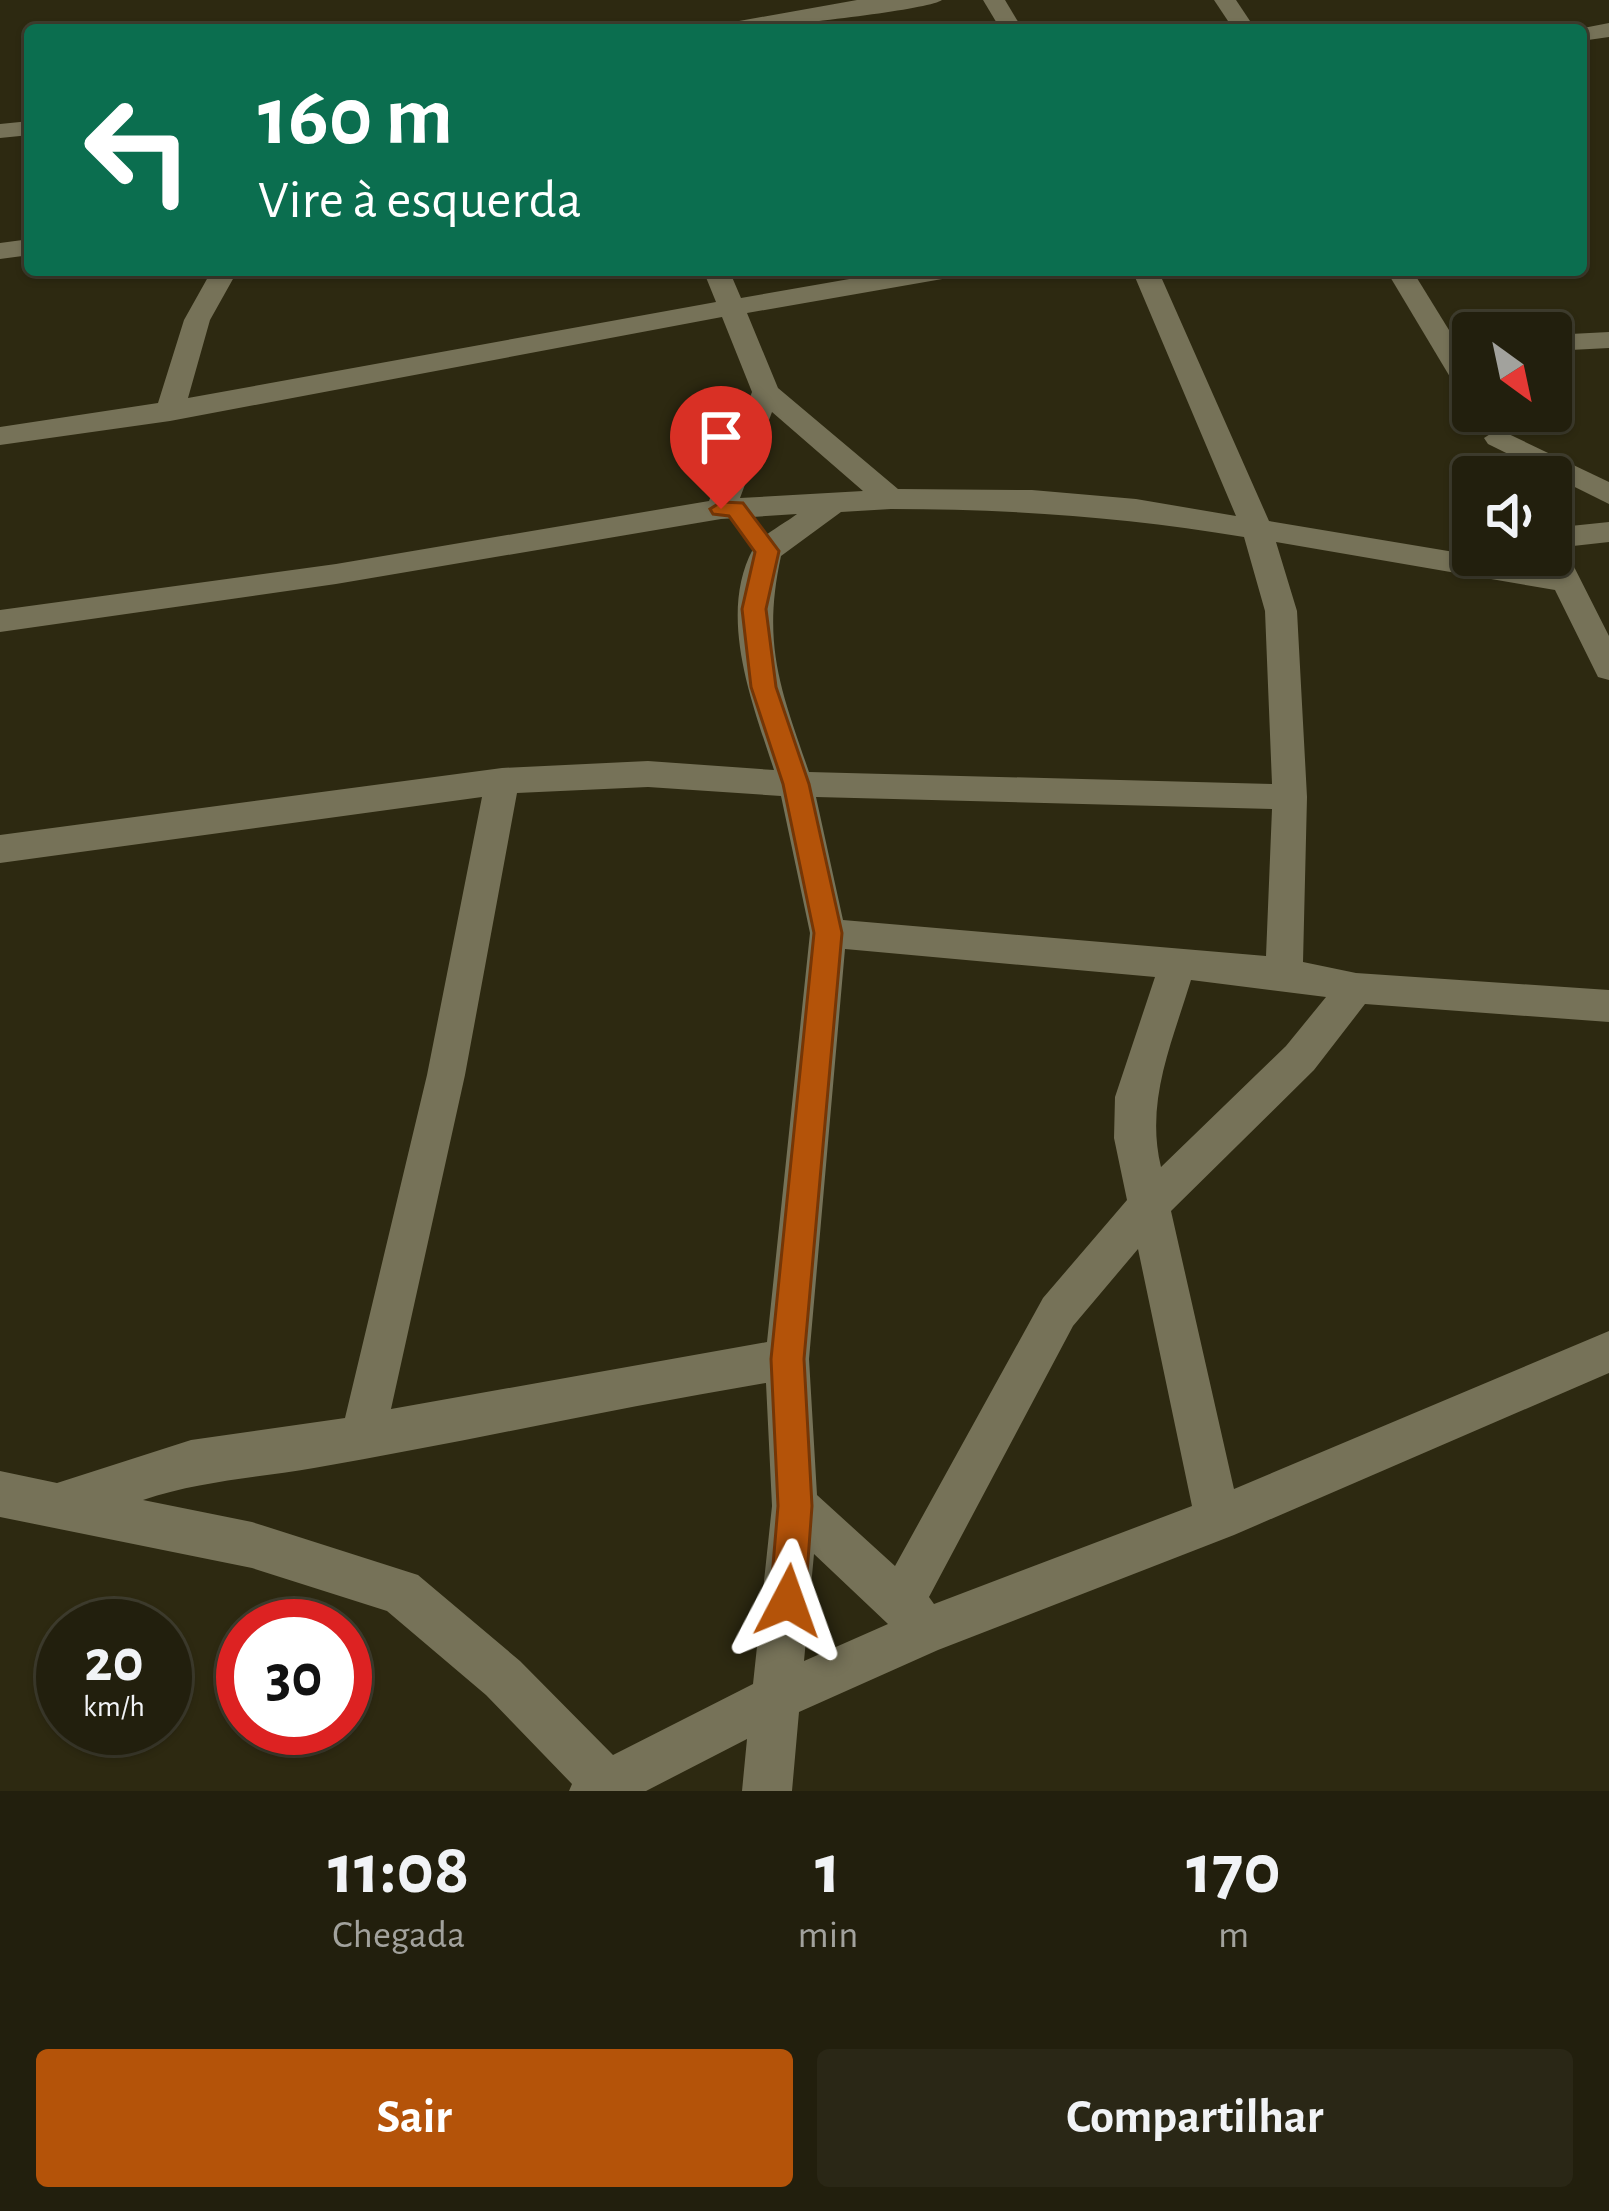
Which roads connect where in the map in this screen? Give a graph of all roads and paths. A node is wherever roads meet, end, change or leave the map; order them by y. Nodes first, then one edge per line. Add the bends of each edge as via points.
1 (931, 0) edge
2 (761, 24) edge
3 (220, 276) edge
4 (719, 276) edge
5 (912, 276) edge
6 (1148, 276) edge
7 (1404, 276) edge
8 (731, 305) junction
9 (1452, 336) edge
10 (1609, 340) edge
11 (1572, 342) edge
12 (766, 392) junction
13 (170, 412) junction
14 (1495, 432) edge
15 (0, 436) edge
16 (1498, 438) junction
17 (1506, 456) edge
18 (1609, 494) edge
19 (891, 499) junction
20 (834, 502) junction
21 (728, 509) junction
22 (1256, 527) junction
23 (1609, 532) edge
24 (1572, 536) edge
25 (767, 551) junction
26 (1562, 576) edge
27 (1564, 581) junction
28 (0, 621) edge
29 (1609, 669) edge
30 (502, 782) junction
31 (796, 784) junction
32 (1290, 797) junction
33 (0, 849) edge
34 (828, 933) junction
35 (1177, 967) junction
36 (1284, 973) junction
37 (1356, 988) junction
38 (1609, 1006) edge
39 (1150, 1204) junction
40 (1609, 1352) edge
41 (787, 1359) junction
42 (363, 1436) junction
43 (0, 1494) edge
44 (55, 1506) junction
45 (795, 1506) junction
46 (1218, 1519) junction
47 (914, 1616) junction
48 (780, 1696) junction
49 (601, 1788) edge
50 (767, 1791) edge

1 - 2 street
3 - 13 street via 190,333
4 - 8 street
5 - 8 street
6 - 22 street
7 - 9 street
8 - 12 street
8 - 13 street
10 - 11 street
12 - 19 street
12 - 21 street
13 - 15 street
14 - 16 street
16 - 17 street
16 - 18 street
19 - 20 street
19 - 22 street via 1053,502
20 - 21 street
20 - 25 street
21 - 25 street
21 - 28 street
22 - 27 street
22 - 32 street via 1281,611
23 - 24 street
25 - 31 street via 754,609 763,687
26 - 27 street
27 - 29 street
30 - 31 street via 648,774
30 - 33 street
30 - 42 street via 446,1075
31 - 32 street
31 - 34 street
32 - 36 street
34 - 35 street
34 - 41 street
35 - 36 street
35 - 39 street via 1135,1097 1134,1138
36 - 37 street
37 - 38 street
37 - 39 street via 1300,1058
39 - 46 street
39 - 47 street via 1058,1312
40 - 46 street
41 - 42 street
41 - 45 street
42 - 44 street via 191,1462
43 - 44 street
44 - 49 street via 252,1545 400,1592 503,1678
45 - 47 street
45 - 48 street
46 - 47 street
47 - 48 street
48 - 49 street
48 - 50 street

